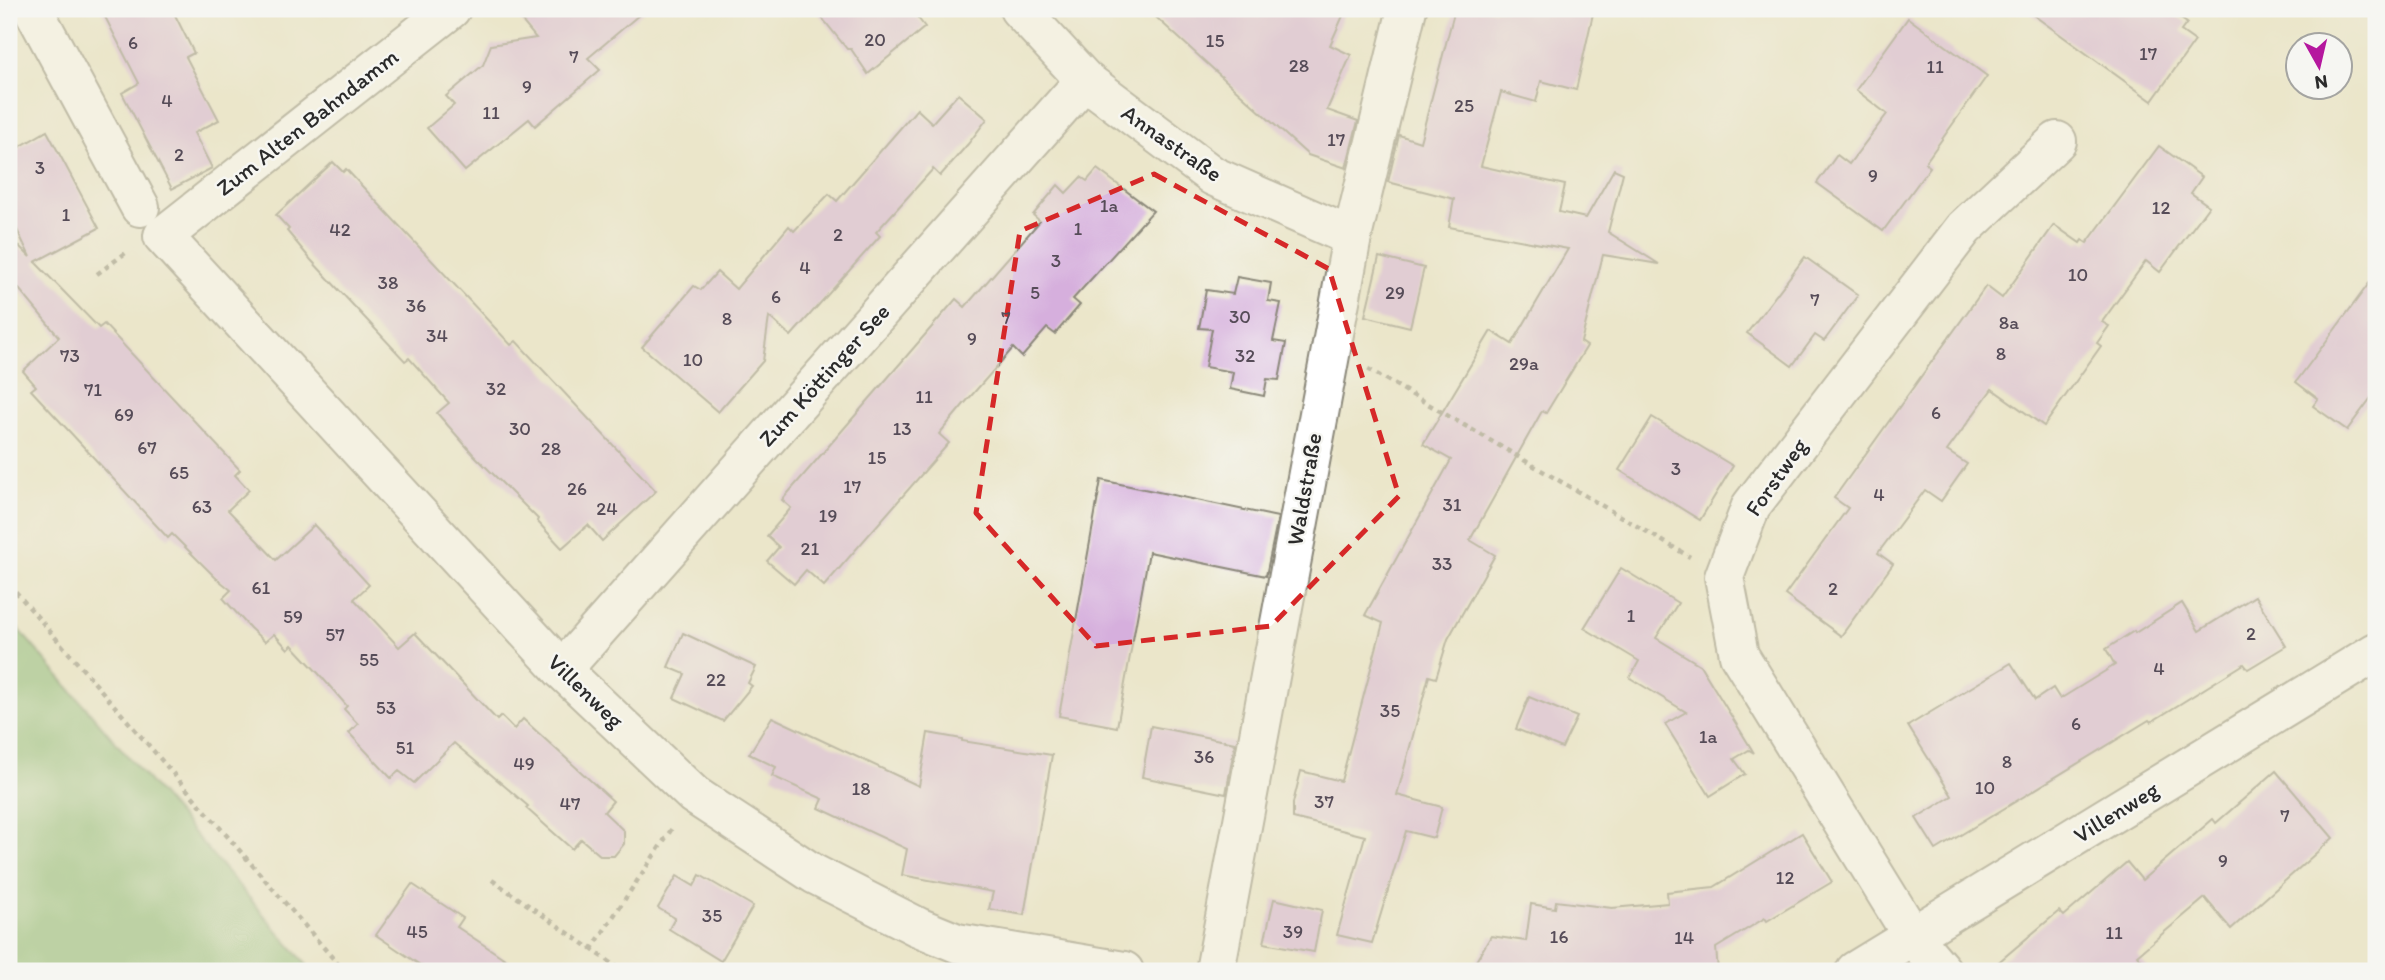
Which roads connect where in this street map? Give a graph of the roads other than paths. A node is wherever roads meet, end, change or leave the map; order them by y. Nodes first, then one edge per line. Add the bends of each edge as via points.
1 (33, 9) edge
2 (451, 9) edge
3 (1019, 9) edge
4 (1407, 9) edge
5 (1086, 80) junction
6 (2057, 141) dead end
7 (139, 206) dead end
8 (163, 236) joint
9 (1352, 237) junction
10 (2376, 652) edge
11 (562, 670) junction
12 (1913, 937) junction
13 (1124, 971) edge
14 (1215, 971) edge
15 (1855, 971) edge
16 (1942, 971) edge

1 - 7 street
2 - 8 street, Zum Alten Bahndamm
3 - 5 street, Annastraße
4 - 9 street, Waldstraße
5 - 9 street, Annastraße via 1213,176
5 - 11 street, Zum Köttinger See
6 - 12 street, Forstweg via 1964,228 1767,485 1751,506 1724,577 1739,655
8 - 11 street, Villenweg
9 - 14 street, Waldstraße
10 - 12 street, Villenweg
11 - 13 street, Villenweg via 694,794 814,874 957,943
12 - 15 street, Villenweg
12 - 16 street

